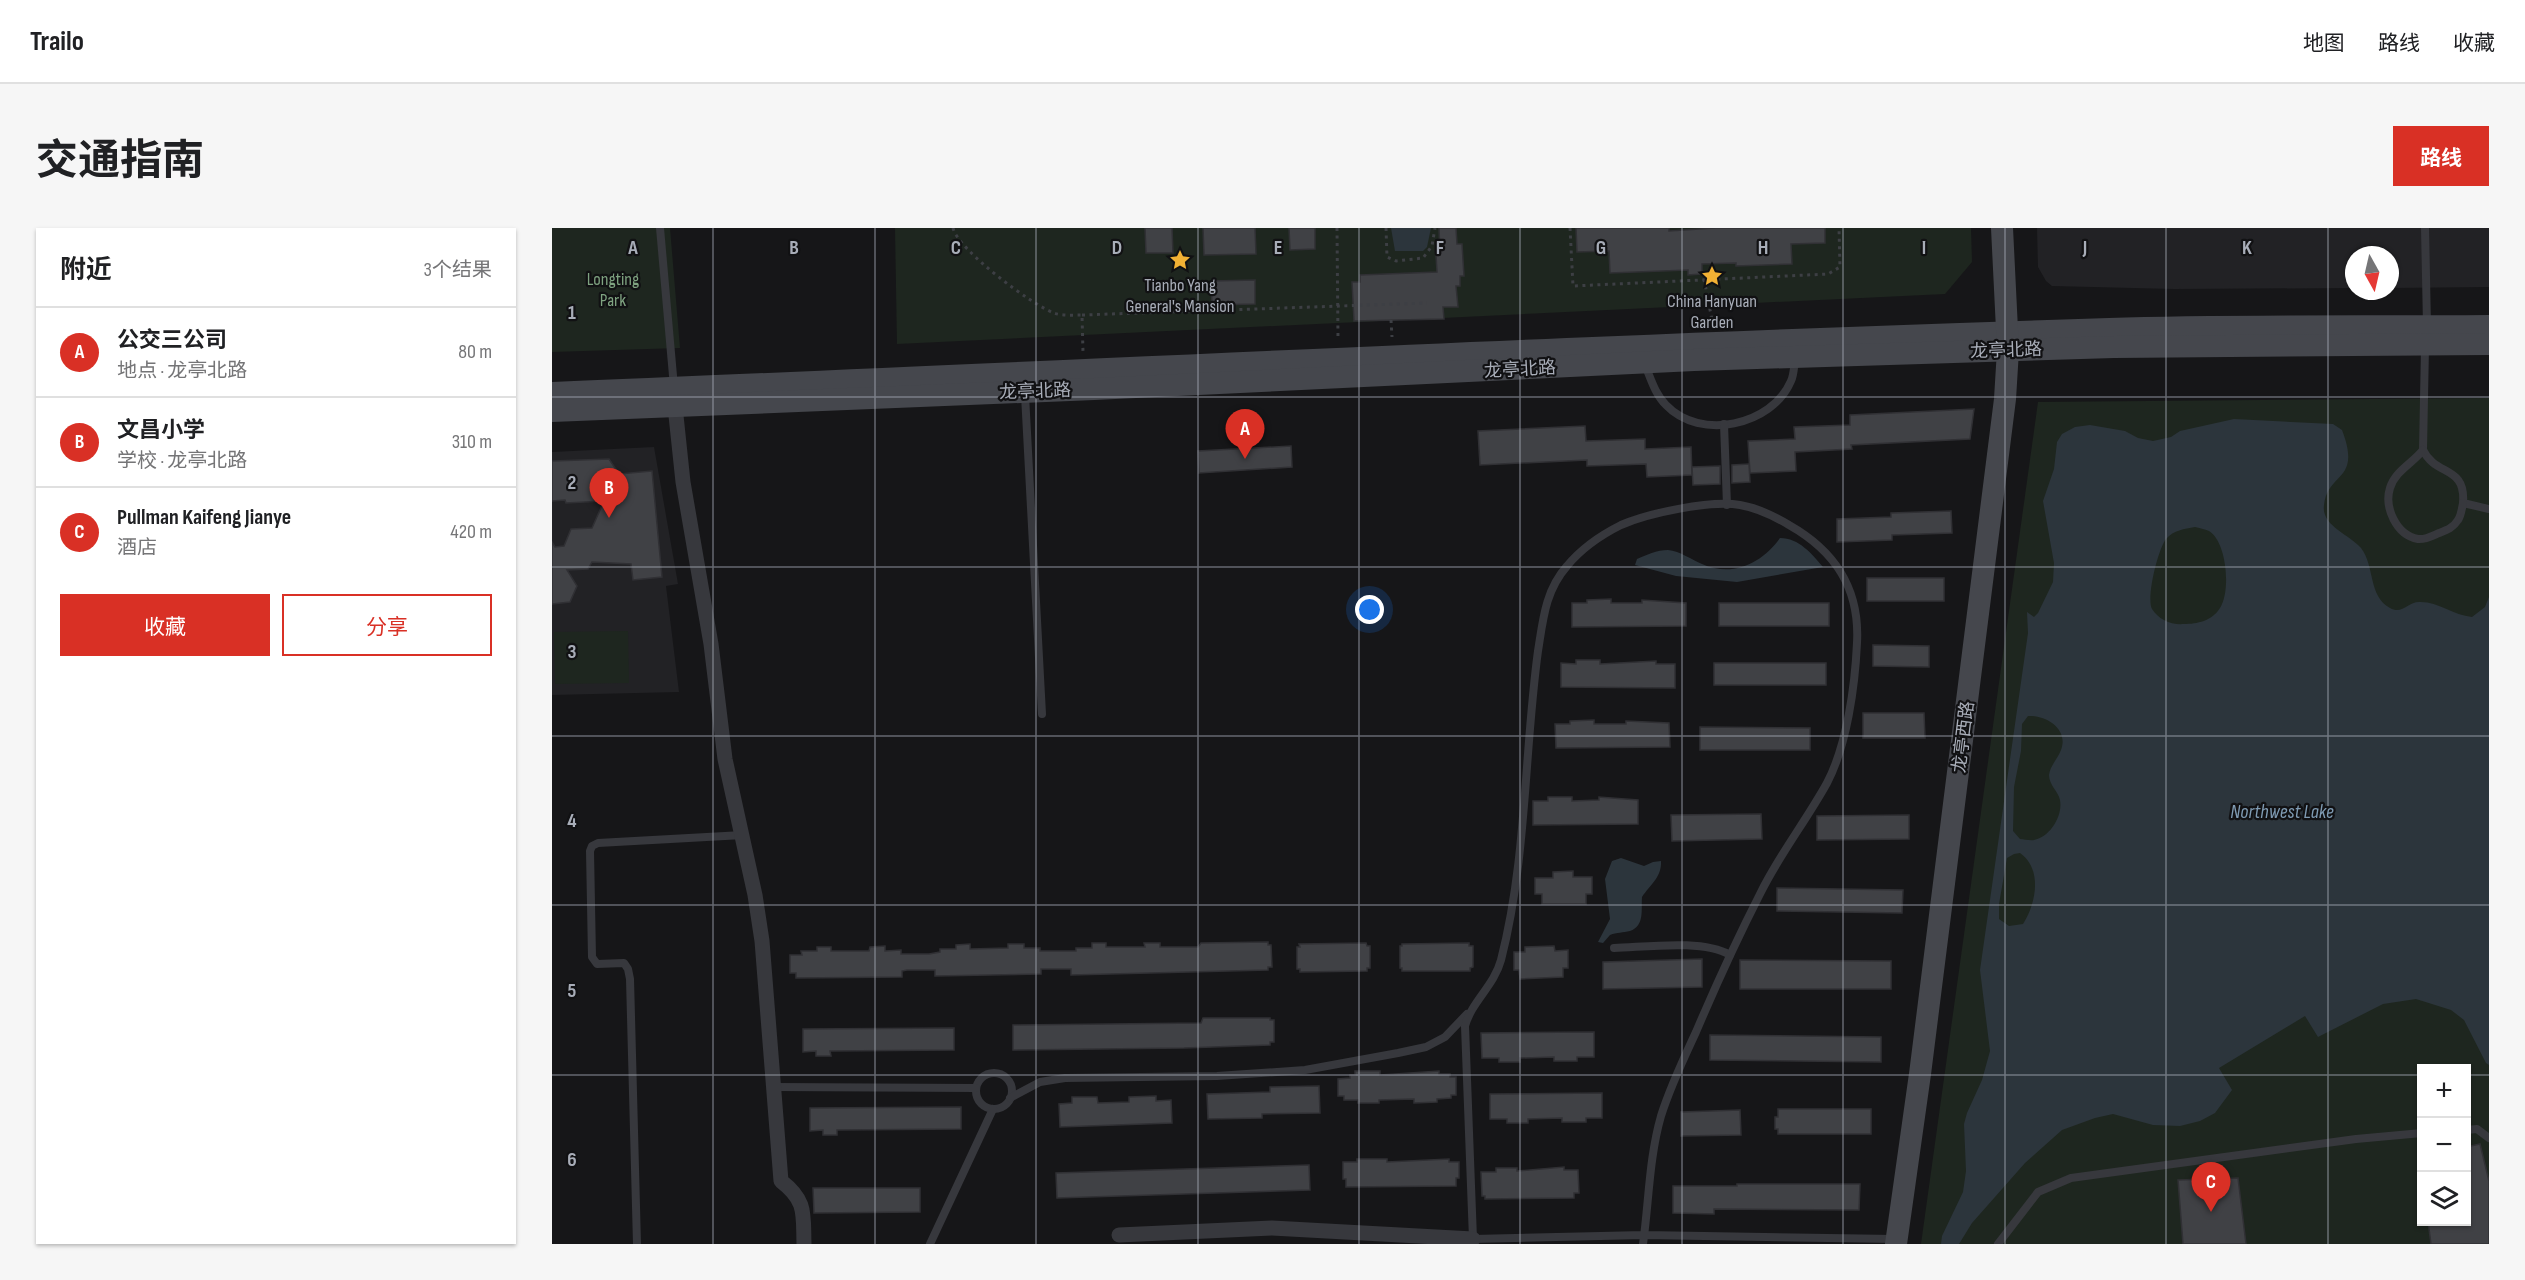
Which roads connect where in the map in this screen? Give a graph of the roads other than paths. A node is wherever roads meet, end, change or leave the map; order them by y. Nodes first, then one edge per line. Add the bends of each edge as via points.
1 (660, 228) edge
2 (2002, 228) edge
3 (2425, 228) edge
4 (2489, 326) edge
5 (2426, 335) junction
6 (2008, 342) junction
7 (2489, 344) edge
8 (1795, 357) junction
9 (1645, 363) junction
10 (1025, 392) junction
11 (552, 393) edge
12 (675, 397) junction
13 (552, 411) edge
14 (1724, 424) junction
15 (2423, 450) junction
16 (2463, 503) junction
17 (1727, 505) junction
18 (2489, 508) edge
19 (1042, 714) dead end
20 (743, 835) junction
21 (1614, 948) dead end
22 (1730, 955) junction
23 (1468, 1013) junction
24 (774, 1087) junction
25 (976, 1088) junction
26 (1010, 1098) junction
27 (993, 1109) junction
28 (2471, 1130) edge
29 (2417, 1133) edge
30 (2489, 1138) edge
31 (1119, 1235) dead end
32 (1644, 1235) junction
33 (1473, 1239) junction
34 (1896, 1242) edge
35 (637, 1244) edge
36 (804, 1244) edge
37 (930, 1244) edge
38 (1643, 1244) edge
39 (1998, 1244) edge

1 - 12 lane
2 - 6 main road, 龙亭西路
3 - 5 lane
4 - 5 main road, 龙亭北路
5 - 6 main road, 龙亭北路 via 2114,329
5 - 7 main road, 龙亭北路
5 - 15 lane
6 - 8 main road, 龙亭北路
6 - 12 main road, 龙亭北路 via 1717,342 1084,371
6 - 34 main road, 龙亭西路 via 2005,399
8 - 9 main road, 龙亭北路
8 - 14 lane via 1792,380 1780,399 1751,419
9 - 10 main road, 龙亭北路
9 - 14 lane via 1654,389 1666,406 1695,423
10 - 12 main road, 龙亭北路
10 - 19 lane
11 - 12 main road, 龙亭北路
12 - 13 main road, 龙亭北路
12 - 20 street via 683,482 711,644 725,759
14 - 17 lane
15 - 16 lane via 2433,464 2456,476 2464,490
15 - 16 lane via 2390,487 2388,500 2395,522 2408,536 2426,538 2451,529 2459,520
16 - 18 lane
17 - 22 lane via 1765,512 1809,536 1828,553 1848,586 1857,639 1837,760 1774,866
17 - 23 lane via 1692,507 1622,525 1583,548 1563,569 1549,594 1530,708 1525,798 1512,909 1494,979
20 - 24 street via 762,941
20 - 35 lane via 598,843 590,851 592,957 597,964 624,963 630,979
21 - 22 lane via 1702,946
22 - 32 lane via 1661,1116
23 - 26 lane via 1445,1037 1425,1047 1398,1053 1305,1070 1217,1076 1065,1078 1040,1082
23 - 33 lane via 1465,1026
24 - 25 lane
24 - 36 street via 781,1182 800,1200
25 - 26 lane via 985,1075 1000,1074 1010,1084
25 - 27 lane via 980,1103
26 - 27 lane
27 - 37 lane
28 - 30 lane
29 - 39 lane via 2356,1138 2071,1178 2038,1192
31 - 33 street via 1272,1227
32 - 33 lane
32 - 34 lane
32 - 38 lane

